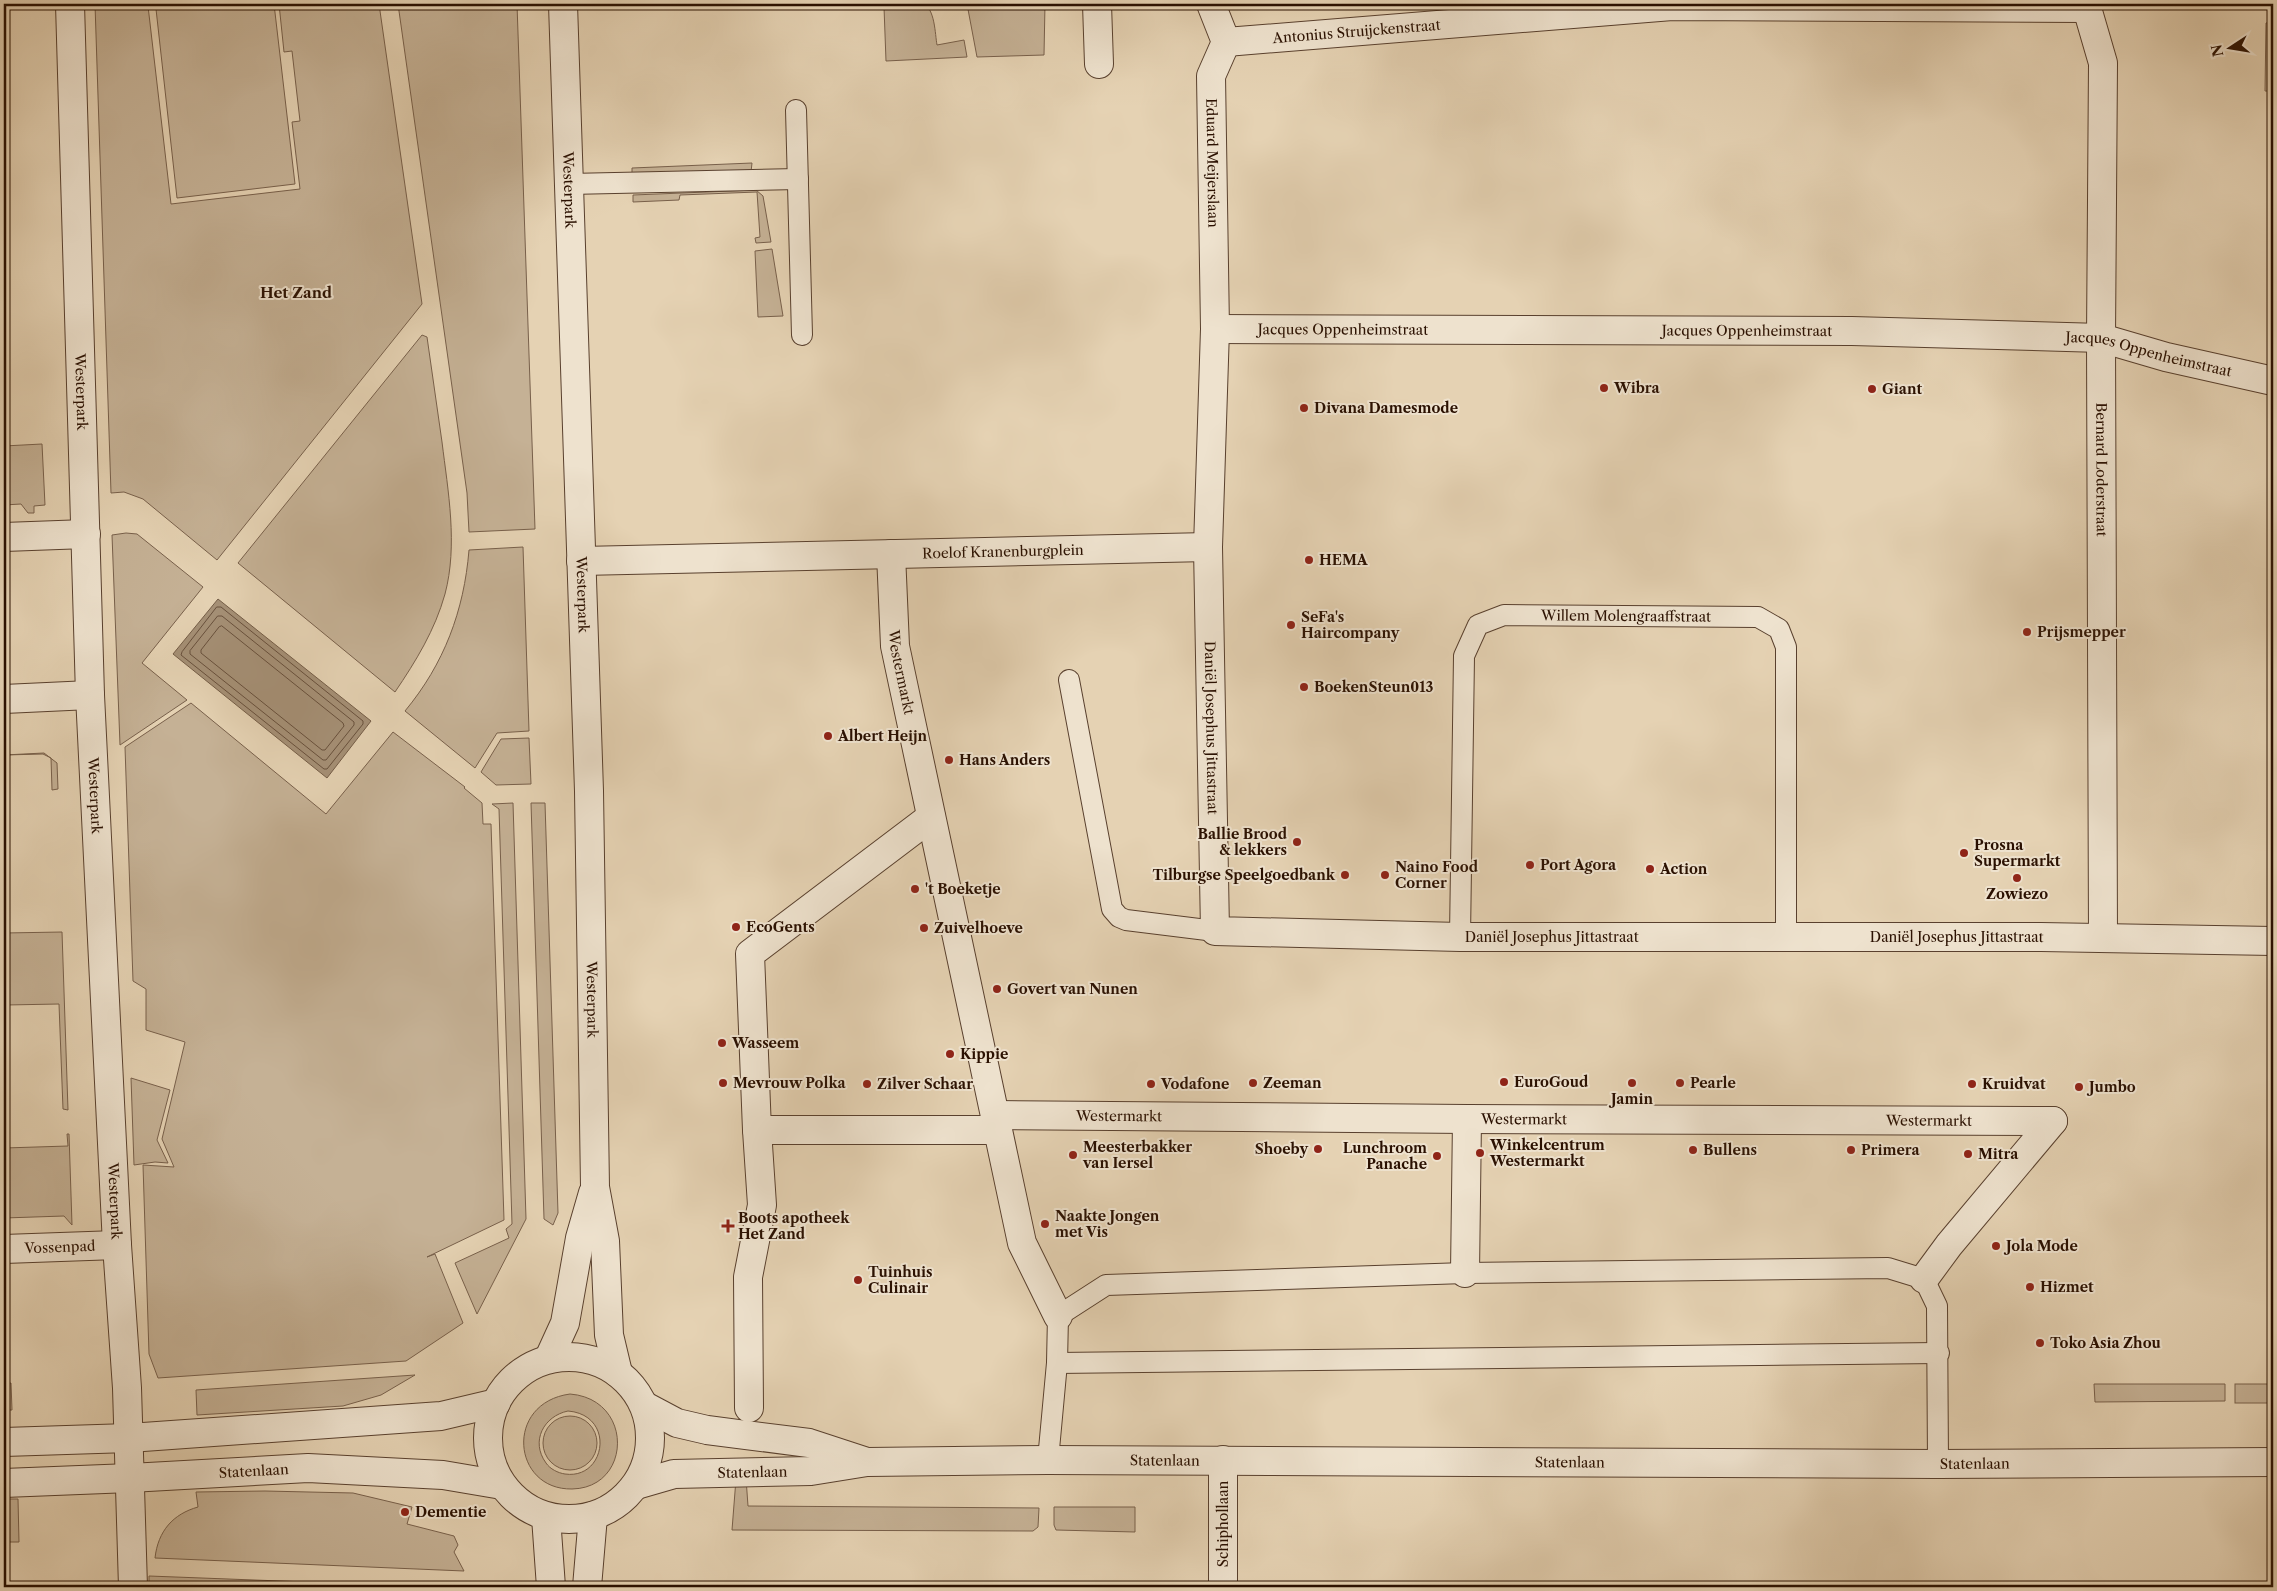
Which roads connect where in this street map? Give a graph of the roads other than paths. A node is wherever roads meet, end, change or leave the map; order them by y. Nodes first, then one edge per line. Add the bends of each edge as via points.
1 (70, 4) edge
2 (563, 4) edge
3 (1097, 4) edge
4 (1211, 4) edge
5 (2088, 6) edge
6 (1226, 42) junction
7 (1099, 64) dead end
8 (796, 110) dead end
9 (798, 179) junction
10 (569, 184) junction
11 (1215, 329) junction
12 (802, 335) dead end
13 (2101, 338) junction
14 (2273, 381) edge
15 (86, 534) junction
16 (4, 537) edge
17 (1208, 547) junction
18 (891, 554) junction
19 (581, 561) junction
20 (1069, 680) dead end
21 (90, 695) junction
22 (4, 699) edge
23 (931, 816) junction
24 (1215, 932) junction
25 (1786, 936) junction
26 (1460, 937) junction
27 (2103, 937) junction
28 (2273, 942) edge
29 (1467, 1120) junction
30 (997, 1122) junction
31 (757, 1130) junction
32 (595, 1187) junction
33 (117, 1244) junction
34 (4, 1248) edge
35 (1465, 1273) junction
36 (1924, 1278) junction
37 (1058, 1316) junction
38 (1938, 1353) junction
39 (549, 1358) junction
40 (1057, 1363) junction
41 (618, 1373) junction
42 (496, 1403) junction
43 (644, 1406) junction
44 (749, 1408) dead end
45 (128, 1438) junction
46 (4, 1442) edge
47 (1048, 1460) junction
48 (1223, 1460) junction
49 (867, 1462) junction
50 (2273, 1462) edge
51 (1938, 1464) junction
52 (130, 1478) junction
53 (4, 1483) edge
54 (636, 1485) junction
55 (502, 1486) junction
56 (593, 1516) junction
57 (546, 1517) junction
58 (133, 1587) edge
59 (551, 1587) edge
60 (587, 1587) edge
61 (1223, 1587) edge

1 - 15 street, Westerpark
2 - 10 street, Westerpark
3 - 7 street
4 - 6 street
5 - 6 street, Antonius Struijckenstraat via 1672,6
5 - 13 street, Bernard Loderstraat via 2103,62
6 - 11 street, Eduard Meijerslaan via 1211,76
8 - 9 lane
9 - 10 lane
9 - 12 lane
10 - 19 street, Westerpark
11 - 13 street, Jacques Oppenheimstraat via 1852,331
11 - 17 street
13 - 14 street, Jacques Oppenheimstraat via 2166,357
13 - 27 street, Bernard Loderstraat
15 - 16 street
15 - 21 street, Westerpark
17 - 18 street, Roelof Kranenburgplein
17 - 24 street, Daniël Josephus Jittastraat
18 - 19 street, Roelof Kranenburgplein
18 - 23 street, Westermarkt via 895,646
19 - 32 street, Westerpark via 589,791
20 - 24 lane via 1112,909 1126,920
21 - 22 street
21 - 33 street, Westerpark
23 - 30 street, Westermarkt
23 - 31 street via 750,954
24 - 26 street, Daniël Josephus Jittastraat
25 - 26 street, Daniël Josephus Jittastraat
25 - 26 lane, Willem Molengraaffstraat via 1786,648 1778,629 1758,617 1504,615 1478,625 1464,656
25 - 27 street, Daniël Josephus Jittastraat
27 - 28 street, Daniël Josephus Jittastraat
29 - 30 street, Westermarkt
29 - 35 street
29 - 36 street, Westermarkt via 2053,1121
30 - 31 street, Westermarkt
30 - 37 street, Westermarkt via 1022,1243
31 - 44 street via 762,1205 748,1277
32 - 39 street, Westerpark via 580,1238 565,1323
32 - 41 street, Westerpark via 605,1241 609,1335
33 - 34 street, Vossenpad
33 - 45 street, Westerpark
35 - 36 lane via 1888,1268
35 - 37 lane via 1106,1285
36 - 38 lane via 1937,1306
37 - 40 lane, Westermarkt
38 - 40 lane
38 - 51 lane
39 - 41 street via 573,1356 597,1361
39 - 42 street via 527,1368 508,1383
40 - 47 lane, Westermarkt
41 - 43 street via 634,1388
42 - 45 street via 441,1416
42 - 55 street via 487,1430 490,1459
43 - 49 street, Statenlaan via 676,1423 809,1443
43 - 54 street via 651,1433 648,1460
45 - 46 street
45 - 52 street, Westerpark
47 - 48 street, Statenlaan
47 - 49 street, Statenlaan
48 - 51 street, Statenlaan
48 - 61 street, Schiphollaan
49 - 54 street, Statenlaan via 810,1471 674,1474
50 - 51 street, Statenlaan
52 - 53 street, Statenlaan
52 - 55 street, Statenlaan via 308,1468 443,1474
52 - 58 street, Westerpark
54 - 56 street via 617,1504
55 - 57 street via 522,1505
56 - 57 street via 570,1520
56 - 60 street
57 - 59 street

